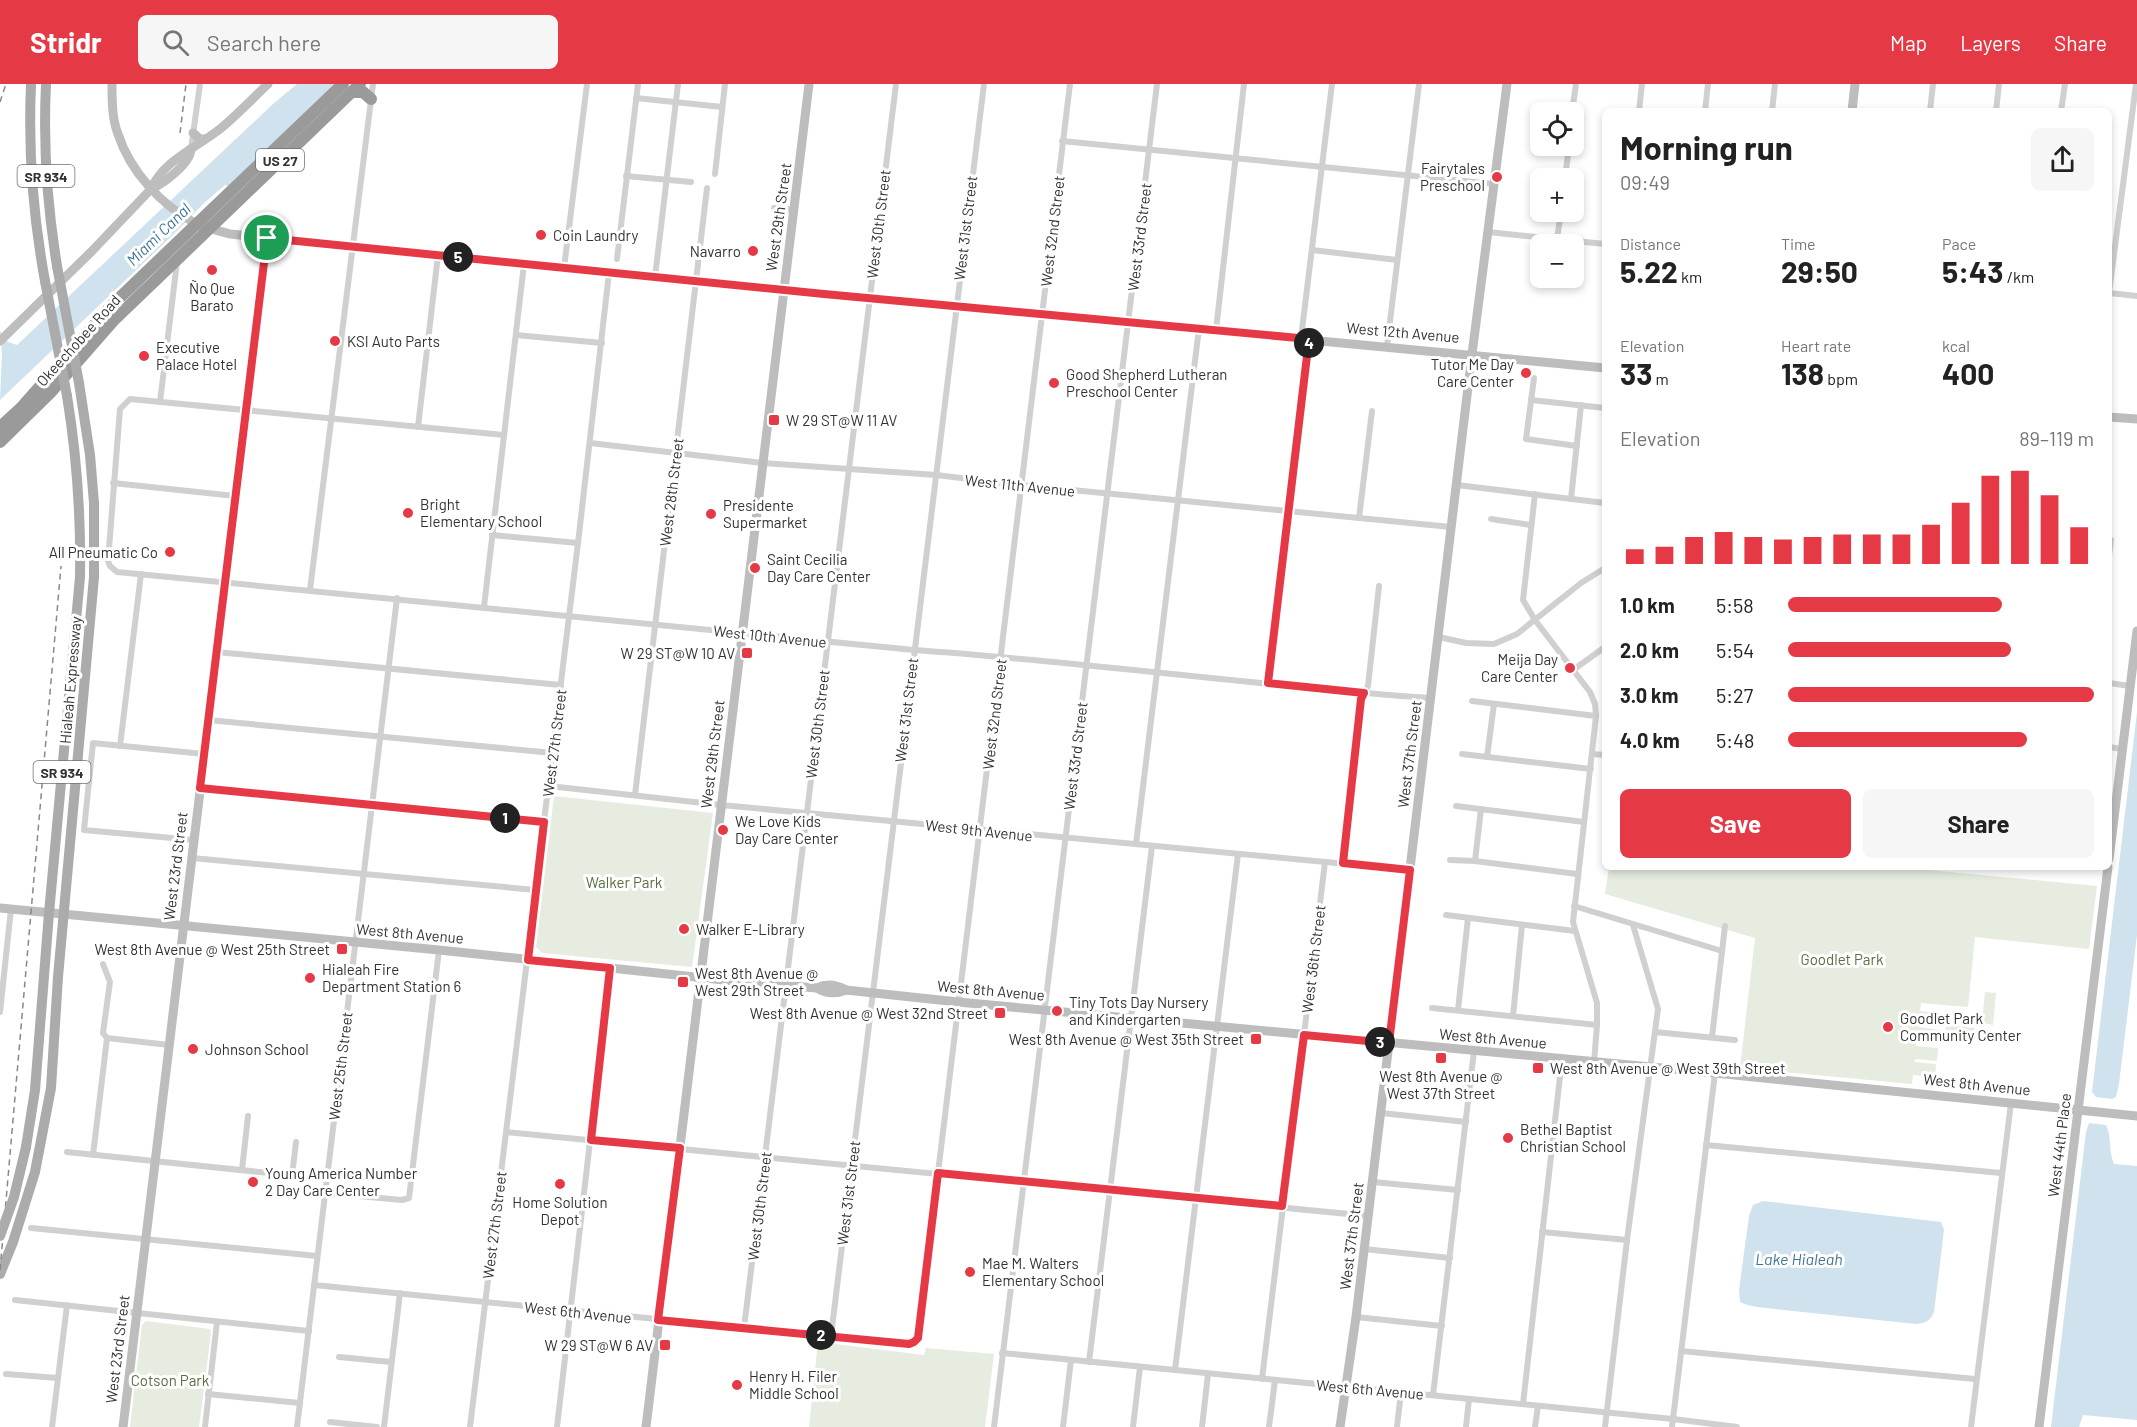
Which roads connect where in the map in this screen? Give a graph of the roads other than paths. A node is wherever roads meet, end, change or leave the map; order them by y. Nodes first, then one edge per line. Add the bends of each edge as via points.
1 (23, 84) edge
2 (31, 84) edge
3 (46, 84) edge
4 (51, 84) edge
5 (112, 84) edge
6 (200, 84) edge
7 (268, 84) edge
8 (373, 84) edge
9 (587, 84) edge
10 (638, 84) edge
11 (678, 84) edge
12 (724, 84) edge
13 (809, 84) edge
14 (896, 84) edge
15 (984, 84) edge
16 (1070, 84) edge
17 (1157, 84) edge
18 (1244, 84) edge
19 (1332, 84) edge
20 (1419, 84) edge
21 (1507, 84) edge
22 (1576, 84) edge
23 (1642, 84) edge
24 (1708, 84) edge
25 (1775, 84) edge
26 (1855, 84) edge
27 (1933, 84) edge
28 (1999, 84) edge
29 (2065, 84) edge
30 (2136, 84) edge
31 (352, 87) edge
32 (636, 98) junction
33 (371, 99) junction
34 (45, 101) junction
35 (676, 102) junction
36 (1573, 102) edge
37 (722, 107) junction
38 (1639, 108) edge
39 (1705, 108) edge
40 (1772, 108) edge
41 (1852, 108) edge
42 (1930, 108) edge
43 (1996, 108) edge
44 (2061, 108) edge
45 (30, 123) junction
46 (194, 133) junction
47 (205, 140) junction
48 (1062, 141) junction
49 (191, 149) junction
50 (1149, 150) junction
51 (1235, 158) junction
52 (1322, 166) junction
53 (715, 174) dead end
54 (1408, 175) junction
55 (626, 176) junction
56 (666, 179) junction
57 (691, 182) dead end
58 (1495, 184) junction
59 (707, 188) dead end
60 (150, 189) junction
61 (774, 208) dead end
62 (795, 210) junction
63 (198, 224) junction
64 (1488, 232) junction
65 (1530, 236) edge
66 (267, 238) junction
67 (1584, 242) edge
68 (1602, 244) edge
69 (352, 246) junction
70 (1312, 250) junction
71 (438, 255) junction
72 (177, 259) junction
73 (617, 260) dead end
74 (1397, 260) junction
75 (524, 264) junction
76 (564, 268) junction
77 (2112, 270) edge
78 (609, 273) junction
79 (655, 277) junction
80 (697, 281) junction
81 (783, 289) junction
82 (2112, 293) edge
83 (2137, 296) edge
84 (869, 297) junction
85 (956, 305) junction
86 (1042, 314) junction
87 (1129, 321) junction
88 (1199, 328) junction
89 (1216, 330) junction
90 (516, 335) junction
91 (1305, 338) junction
92 (0, 341) edge
93 (602, 343) junction
94 (1387, 346) junction
95 (1472, 354) junction
96 (1602, 368) edge
97 (1534, 378) dead end
98 (1531, 399) junction
99 (160, 402) junction
100 (1581, 405) junction
101 (1602, 408) edge
102 (245, 411) junction
103 (1372, 411) dead end
104 (2112, 417) edge
105 (331, 418) junction
106 (2137, 419) edge
107 (0, 427) edge
108 (418, 427) junction
109 (504, 435) junction
110 (0, 442) edge
111 (590, 443) junction
112 (1577, 446) junction
113 (676, 452) junction
114 (763, 463) junction
115 (848, 469) junction
116 (936, 475) junction
117 (113, 483) junction
118 (1021, 485) junction
119 (1457, 485) junction
120 (1107, 494) junction
121 (1535, 494) junction
122 (235, 496) junction
123 (1571, 499) junction
124 (1178, 501) junction
125 (1602, 503) edge
126 (1289, 512) junction
127 (1359, 518) junction
128 (1491, 519) dead end
129 (1531, 525) junction
130 (1451, 527) junction
131 (492, 535) junction
132 (578, 543) junction
133 (1602, 570) edge
134 (141, 574) junction
135 (224, 582) junction
136 (1379, 586) dead end
137 (310, 590) junction
138 (397, 598) junction
139 (483, 607) junction
140 (569, 615) junction
141 (1534, 620) junction
142 (655, 625) junction
143 (2137, 631) edge
144 (742, 633) junction
145 (1439, 637) junction
146 (827, 642) junction
147 (1602, 649) edge
148 (914, 650) junction
149 (216, 652) junction
150 (1002, 656) junction
151 (1086, 664) junction
152 (389, 668) junction
153 (1573, 670) junction
154 (1157, 672) junction
155 (1268, 683) junction
156 (2112, 683) edge
157 (561, 685) junction
158 (2130, 686) junction
159 (1364, 693) junction
160 (1431, 698) junction
161 (1472, 701) dead end
162 (1494, 704) junction
163 (1596, 716) junction
164 (208, 720) junction
165 (380, 736) junction
166 (120, 746) junction
167 (2112, 747) edge
168 (2122, 749) junction
169 (553, 753) junction
170 (204, 754) junction
171 (1462, 754) dead end
172 (1592, 754) junction
173 (1602, 755) edge
174 (1487, 757) junction
175 (1591, 769) junction
176 (549, 786) junction
177 (200, 788) junction
178 (635, 795) junction
179 (372, 804) junction
180 (721, 805) junction
181 (1456, 806) dead end
182 (1481, 809) junction
183 (806, 812) junction
184 (893, 821) junction
185 (544, 822) junction
186 (1584, 822) junction
187 (980, 830) junction
188 (2112, 830) edge
189 (1066, 838) junction
190 (194, 840) junction
191 (1136, 844) junction
192 (1152, 846) junction
193 (1238, 854) junction
194 (192, 858) junction
195 (1450, 860) dead end
196 (1475, 861) junction
197 (1325, 862) junction
198 (1343, 863) junction
199 (1410, 870) junction
200 (2108, 870) edge
201 (364, 873) junction
202 (1577, 874) junction
203 (536, 890) junction
204 (1574, 906) junction
205 (0, 908) edge
206 (11, 909) junction
207 (49, 913) junction
208 (64, 914) junction
209 (1446, 915) dead end
210 (1468, 918) junction
211 (1522, 925) junction
212 (1633, 925) junction
213 (1725, 926) dead end
214 (183, 927) junction
215 (1575, 931) junction
216 (355, 943) junction
217 (439, 950) junction
218 (1722, 951) junction
219 (528, 960) junction
220 (103, 964) dead end
221 (610, 968) junction
222 (701, 978) junction
223 (787, 986) junction
224 (873, 994) junction
225 (958, 1002) junction
226 (1432, 1008) dead end
227 (1043, 1010) junction
228 (1458, 1010) junction
229 (0, 1012) edge
230 (1513, 1016) junction
231 (1131, 1019) junction
232 (1598, 1024) junction
233 (1216, 1027) junction
234 (1655, 1032) junction
235 (1304, 1035) junction
236 (107, 1038) junction
237 (1712, 1038) junction
238 (1735, 1040) dead end
239 (1389, 1043) junction
240 (169, 1046) junction
241 (1474, 1051) junction
242 (1562, 1059) junction
243 (1594, 1063) junction
244 (1650, 1068) junction
245 (1715, 1073) junction
246 (2011, 1102) junction
247 (2078, 1109) junction
248 (1381, 1113) junction
249 (248, 1116) dead end
250 (2137, 1116) edge
251 (1466, 1122) junction
252 (506, 1132) junction
253 (591, 1140) junction
254 (296, 1142) dead end
255 (1706, 1145) junction
256 (680, 1148) junction
257 (67, 1152) dead end
258 (93, 1155) junction
259 (765, 1156) junction
260 (154, 1162) junction
261 (851, 1165) junction
262 (242, 1170) junction
263 (938, 1173) junction
264 (2001, 1173) junction
265 (292, 1176) junction
266 (327, 1179) junction
267 (1024, 1182) junction
268 (1373, 1182) junction
269 (1458, 1190) junction
270 (1109, 1191) junction
271 (325, 1193) junction
272 (1196, 1199) junction
273 (1282, 1206) junction
274 (1369, 1215) junction
275 (31, 1228) dead end
276 (1542, 1232) junction
277 (0, 1236) edge
278 (145, 1239) junction
279 (1626, 1240) junction
280 (1364, 1249) junction
281 (317, 1256) junction
282 (1450, 1258) junction
283 (0, 1274) edge
284 (314, 1285) junction
285 (400, 1293) junction
286 (15, 1300) dead end
287 (484, 1302) junction
288 (68, 1305) junction
289 (572, 1311) junction
290 (136, 1314) junction
291 (1356, 1317) junction
292 (658, 1320) junction
293 (217, 1322) junction
294 (1442, 1326) junction
295 (744, 1328) junction
296 (309, 1331) junction
297 (831, 1336) junction
298 (914, 1342) joint
299 (1681, 1351) junction
300 (1002, 1353) junction
301 (339, 1357) dead end
302 (1071, 1360) junction
303 (391, 1362) junction
304 (1089, 1362) junction
305 (1140, 1367) junction
306 (1174, 1370) junction
307 (6, 1374) dead end
308 (1208, 1374) junction
309 (58, 1378) junction
310 (1262, 1379) junction
311 (1975, 1379) junction
312 (1275, 1380) junction
313 (1346, 1387) junction
314 (1401, 1392) junction
315 (208, 1394) junction
316 (1433, 1395) junction
317 (1469, 1399) junction
318 (300, 1403) junction
319 (1523, 1404) junction
320 (1538, 1406) junction
321 (1607, 1413) junction
322 (1673, 1419) junction
323 (330, 1422) dead end
324 (52, 1427) edge
325 (123, 1427) edge
326 (205, 1427) edge
327 (297, 1427) edge
328 (377, 1427) edge
329 (384, 1427) edge
330 (470, 1427) edge
331 (557, 1427) edge
332 (646, 1427) edge
333 (994, 1427) edge
334 (1063, 1427) edge
335 (1133, 1427) edge
336 (1202, 1427) edge
337 (1269, 1427) edge
338 (1341, 1427) edge
339 (1397, 1427) edge
340 (1466, 1427) edge
341 (1535, 1427) edge
342 (1605, 1427) edge
343 (1672, 1427) edge
344 (1734, 1427) edge
345 (1971, 1427) edge
346 (2039, 1427) edge

1 - 45 main road
2 - 45 main road, Hialeah Expressway / SR 934
3 - 34 main road, Hialeah Expressway / SR 934
4 - 34 main road
5 - 60 street via 117,133
6 - 46 street
7 - 47 street
8 - 33 street
9 - 76 street
10 - 32 street
11 - 35 street
12 - 37 street
13 - 62 street, West 29th Street
14 - 84 street, West 30th Street
15 - 85 street, West 31st Street
16 - 48 street, West 32nd Street
17 - 50 street, West 33rd Street
18 - 51 street
19 - 52 street
20 - 54 street
21 - 58 street, West 37th Street
22 - 36 street
23 - 38 street
24 - 39 street
25 - 40 street
26 - 41 street
27 - 42 street
28 - 43 street
29 - 44 street
30 - 77 street
31 - 33 highway
31 - 63 highway, Okeechobee Road / US 27
32 - 35 street
32 - 55 street
33 - 69 street
34 - 208 main road, Hialeah Expressway / SR 934, bridge via 49,218 79,383 94,512 94,577
35 - 37 street
35 - 56 street
37 - 53 street
45 - 207 main road, Hialeah Expressway / SR 934, bridge via 33,199 78,467 81,537
46 - 47 street
46 - 49 street
47 - 49 street
48 - 50 street
48 - 86 street, West 32nd Street
49 - 60 street
50 - 51 street
50 - 87 street, West 33rd Street
51 - 52 street
51 - 89 street
52 - 54 street
52 - 70 street
54 - 58 street
54 - 74 street
55 - 56 street
55 - 73 street
56 - 57 street
56 - 79 street
58 - 64 street, West 37th Street
59 - 80 street, West 28th Street
60 - 63 street
60 - 92 street
61 - 62 street
62 - 81 street, West 29th Street
63 - 66 street, West 12th Avenue via 230,234
63 - 72 highway, Okeechobee Road / US 27
63 - 107 highway, Okeechobee Road / US 27 via 104,313
64 - 65 street
64 - 95 street, West 37th Street
66 - 69 street, West 12th Avenue
66 - 102 street, West 23rd Street
67 - 68 street
69 - 71 street, West 12th Avenue
69 - 105 street
70 - 74 street
70 - 91 street
71 - 75 street, West 12th Avenue
71 - 108 street
72 - 99 street
72 - 110 highway, Okeechobee Road / US 27 via 99,335 50,393
74 - 94 street
75 - 76 street, West 12th Avenue
75 - 90 street
76 - 78 street, West 12th Avenue
78 - 79 street, West 12th Avenue
78 - 93 street, West 27th Street
79 - 80 street, West 12th Avenue
80 - 81 street, West 12th Avenue
80 - 113 street, West 28th Street
81 - 84 street, West 12th Avenue
81 - 114 street, West 29th Street
82 - 83 street
84 - 85 street, West 12th Avenue
84 - 115 street, West 30th Street
85 - 86 street, West 12th Avenue
85 - 116 street, West 31st Street
86 - 87 street, West 12th Avenue
86 - 118 street, West 32nd Street
87 - 88 street, West 12th Avenue
87 - 120 street, West 33rd Street
88 - 89 street, West 12th Avenue
88 - 124 street
89 - 91 street, West 12th Avenue
90 - 93 street
90 - 109 street
91 - 94 street, West 12th Avenue
91 - 126 street
93 - 111 street, West 27th Street
94 - 95 street, West 12th Avenue
95 - 96 street, West 12th Avenue
95 - 119 street, West 37th Street
97 - 98 street
98 - 100 street
98 - 112 street via 1526,439
99 - 102 street
99 - 117 street via 130,399 120,409
100 - 101 street
100 - 112 street
102 - 105 street
102 - 122 street, West 23rd Street
103 - 127 street
104 - 106 street
105 - 108 street
105 - 137 street
108 - 109 street
109 - 131 street
111 - 113 street, West 11th Avenue
111 - 132 street, West 27th Street
112 - 123 street
113 - 114 street, West 11th Avenue
113 - 142 street, West 28th Street
114 - 115 street, West 11th Avenue
114 - 144 street, West 29th Street
115 - 116 street, West 11th Avenue
115 - 146 street, West 30th Street
116 - 118 street, West 11th Avenue
116 - 148 street, West 31st Street
117 - 122 street
117 - 134 street, West 10th Avenue via 108,561 117,572
118 - 120 street, West 11th Avenue
118 - 150 street, West 32nd Street
119 - 121 street
119 - 130 street, West 37th Street
120 - 124 street, West 11th Avenue
120 - 151 street, West 33rd Street
121 - 123 street
121 - 129 street
122 - 135 street, West 23rd Street
123 - 125 street
124 - 126 street, West 11th Avenue
124 - 154 street
126 - 127 street, West 11th Avenue
126 - 155 street
127 - 130 street, West 11th Avenue
128 - 129 street
129 - 141 street via 1523,600
130 - 145 street, West 37th Street
131 - 132 street
131 - 139 street
132 - 140 street, West 27th Street
133 - 141 street
134 - 135 street, West 10th Avenue
134 - 166 street
135 - 137 street, West 10th Avenue
135 - 149 street, West 23rd Street
136 - 159 street
137 - 138 street, West 10th Avenue
138 - 139 street, West 10th Avenue
138 - 152 street, West 25th Street
139 - 140 street, West 10th Avenue
140 - 142 street, West 10th Avenue
140 - 157 street, West 27th Street
141 - 145 street via 1517,634 1494,644
141 - 153 street
142 - 144 street, West 10th Avenue
142 - 178 street, West 28th Street
143 - 158 street
144 - 146 street, West 10th Avenue
144 - 180 street, West 29th Street
145 - 160 street, West 37th Street
146 - 148 street, West 10th Avenue
146 - 183 street, West 30th Street
147 - 153 street
148 - 150 street, West 10th Avenue
148 - 184 street, West 31st Street
149 - 152 street
149 - 164 street, West 23rd Street
150 - 151 street, West 10th Avenue
150 - 187 street, West 32nd Street
151 - 154 street, West 10th Avenue
151 - 189 street, West 33rd Street
152 - 157 street
152 - 165 street, West 25th Street
153 - 163 street via 1590,692
154 - 155 street, West 10th Avenue
154 - 191 street
155 - 159 street, West 10th Avenue
156 - 158 street
157 - 169 street, West 27th Street
158 - 168 street
159 - 160 street, West 10th Avenue
159 - 198 street
160 - 199 street, West 37th Street
161 - 162 street
162 - 163 street
162 - 174 street
163 - 172 street
164 - 165 street
164 - 170 street, West 23rd Street
165 - 169 street
165 - 179 street, West 25th Street
166 - 170 street
166 - 190 street via 93,743 84,830
167 - 168 street
168 - 188 street
169 - 176 street, West 27th Street
170 - 177 street, West 23rd Street
171 - 174 street
172 - 173 street
172 - 175 street
174 - 175 street
175 - 186 street
176 - 178 street, West 9th Avenue
176 - 185 street, West 27th Street
177 - 179 street
177 - 190 street, West 23rd Street
178 - 180 street, West 9th Avenue
179 - 185 street
179 - 201 street, West 25th Street
180 - 183 street, West 9th Avenue
180 - 222 street, West 29th Street
181 - 182 street
182 - 186 street
182 - 196 street
183 - 184 street, West 9th Avenue
183 - 223 street, West 30th Street
184 - 187 street, West 9th Avenue
184 - 224 street, West 31st Street
185 - 203 street, West 27th Street
186 - 202 street
187 - 189 street, West 9th Avenue
187 - 225 street, West 32nd Street
189 - 191 street, West 9th Avenue
189 - 227 street, West 33rd Street
190 - 194 street, West 23rd Street
191 - 192 street, West 9th Avenue
192 - 193 street, West 9th Avenue
192 - 231 street
193 - 197 street, West 9th Avenue
193 - 233 street
194 - 201 street
194 - 214 street, West 23rd Street
195 - 196 street
196 - 202 street
197 - 198 street, West 9th Avenue
197 - 235 street, West 36th Street
198 - 199 street, West 9th Avenue
199 - 239 street, West 37th Street
200 - 247 street, West 44th Place
201 - 203 street
201 - 216 street, West 25th Street
202 - 204 street
203 - 219 street, West 27th Street
204 - 212 street
204 - 215 street
205 - 206 street, West 8th Avenue
206 - 207 street, West 8th Avenue
206 - 229 street
207 - 208 street, West 8th Avenue
207 - 277 main road, Hialeah Expressway / SR 934, bridge via 35,1090 26,1147
208 - 214 street, West 8th Avenue
208 - 283 main road, Hialeah Expressway / SR 934 via 51,1088 25,1206
209 - 210 street
210 - 211 street
210 - 228 street
211 - 215 street
211 - 230 street
212 - 218 street
212 - 234 street via 1658,1009
213 - 218 street
214 - 216 street, West 8th Avenue
214 - 240 street, West 23rd Street
215 - 232 street via 1597,1003
216 - 217 street, West 8th Avenue
216 - 266 street, West 25th Street
217 - 219 street, West 8th Avenue
217 - 271 street via 409,1198
218 - 237 street
219 - 221 street, West 8th Avenue
219 - 252 street, West 27th Street
220 - 236 street via 110,982 103,1033
221 - 222 street, West 8th Avenue
221 - 253 street
222 - 223 street, West 8th Avenue
222 - 256 street, West 29th Street
223 - 224 street, West 8th Avenue
223 - 259 street, West 30th Street
224 - 225 street, West 8th Avenue
224 - 261 street, West 31st Street
225 - 227 street, West 8th Avenue
225 - 263 street, West 32nd Street
226 - 228 street
227 - 231 street, West 8th Avenue
227 - 267 street, West 33rd Street
228 - 230 street
230 - 232 street
231 - 233 street, West 8th Avenue
231 - 270 street
232 - 243 street
233 - 235 street, West 8th Avenue
233 - 272 street
234 - 237 street
234 - 244 street
235 - 239 street, West 8th Avenue
235 - 273 street, West 36th Street
236 - 240 street
236 - 258 street
237 - 238 street
239 - 241 street, West 8th Avenue
239 - 248 street, West 37th Street
240 - 260 street, West 23rd Street
241 - 242 street, West 8th Avenue
241 - 251 street
242 - 243 street, West 8th Avenue
242 - 276 street
243 - 244 street, West 8th Avenue
244 - 245 street, West 8th Avenue
244 - 279 street
245 - 246 street, West 8th Avenue
245 - 255 street
246 - 247 street, West 8th Avenue
246 - 264 street
247 - 250 street, West 8th Avenue
247 - 346 street, West 44th Place
248 - 251 street
248 - 268 street, West 37th Street
249 - 262 street
251 - 269 street
252 - 253 street
252 - 287 street, West 27th Street
253 - 256 street
253 - 289 street
254 - 265 street
255 - 264 street
255 - 299 street
256 - 259 street
256 - 292 street, West 29th Street
257 - 258 street
258 - 260 street
259 - 261 street
259 - 295 street, West 30th Street
260 - 262 street
260 - 278 street, West 23rd Street
261 - 263 street
261 - 297 street, West 31st Street
262 - 265 street
263 - 267 street
263 - 298 street, West 32nd Street via 918,1338
264 - 311 street
265 - 266 street
266 - 271 street, West 25th Street
267 - 270 street
267 - 300 street, West 33rd Street
268 - 269 street
268 - 274 street, West 37th Street
269 - 282 street
270 - 272 street
270 - 304 street
271 - 281 street, West 25th Street
272 - 273 street
272 - 306 street
273 - 274 street
273 - 310 street, West 36th Street
274 - 280 street, West 37th Street
275 - 278 street
276 - 279 street
276 - 319 street
278 - 281 street
278 - 290 street, West 23rd Street
279 - 321 street
280 - 282 street
280 - 291 street, West 37th Street
281 - 284 street, West 25th Street
282 - 294 street
284 - 285 street, West 6th Avenue
284 - 296 street, West 25th Street
285 - 287 street, West 6th Avenue
285 - 303 street
286 - 288 street
287 - 289 street, West 6th Avenue
287 - 330 street, West 27th Street
288 - 290 street
288 - 309 street
289 - 292 street, West 6th Avenue
289 - 331 street
290 - 293 street
290 - 325 street, West 23rd Street
291 - 294 street
291 - 313 street, West 37th Street
292 - 295 street, West 6th Avenue
292 - 332 street, West 29th Street
293 - 296 street
293 - 315 street
294 - 316 street
295 - 297 street, West 6th Avenue
296 - 318 street, West 25th Street
297 - 298 street, West 6th Avenue
299 - 311 street
299 - 322 street
300 - 302 street, West 6th Avenue
300 - 333 street, West 33rd Street
301 - 303 street
302 - 304 street, West 6th Avenue
302 - 334 street
303 - 329 street
304 - 305 street, West 6th Avenue
305 - 306 street, West 6th Avenue
305 - 335 street
306 - 308 street, West 6th Avenue
307 - 309 street
308 - 310 street, West 6th Avenue
308 - 336 street
309 - 324 street
310 - 312 street, West 6th Avenue
311 - 345 street
312 - 313 street, West 6th Avenue
312 - 337 street
313 - 314 street, West 6th Avenue
313 - 338 street, West 37th Street
314 - 316 street, West 6th Avenue
314 - 339 street
315 - 318 street
315 - 326 street
316 - 317 street, West 6th Avenue
317 - 319 street, West 6th Avenue
317 - 340 street
318 - 327 street, West 25th Street
319 - 320 street, West 6th Avenue
320 - 321 street, West 6th Avenue
320 - 341 street
321 - 322 street, West 6th Avenue
321 - 342 street
322 - 343 street
322 - 344 street, West 6th Avenue
323 - 328 street

